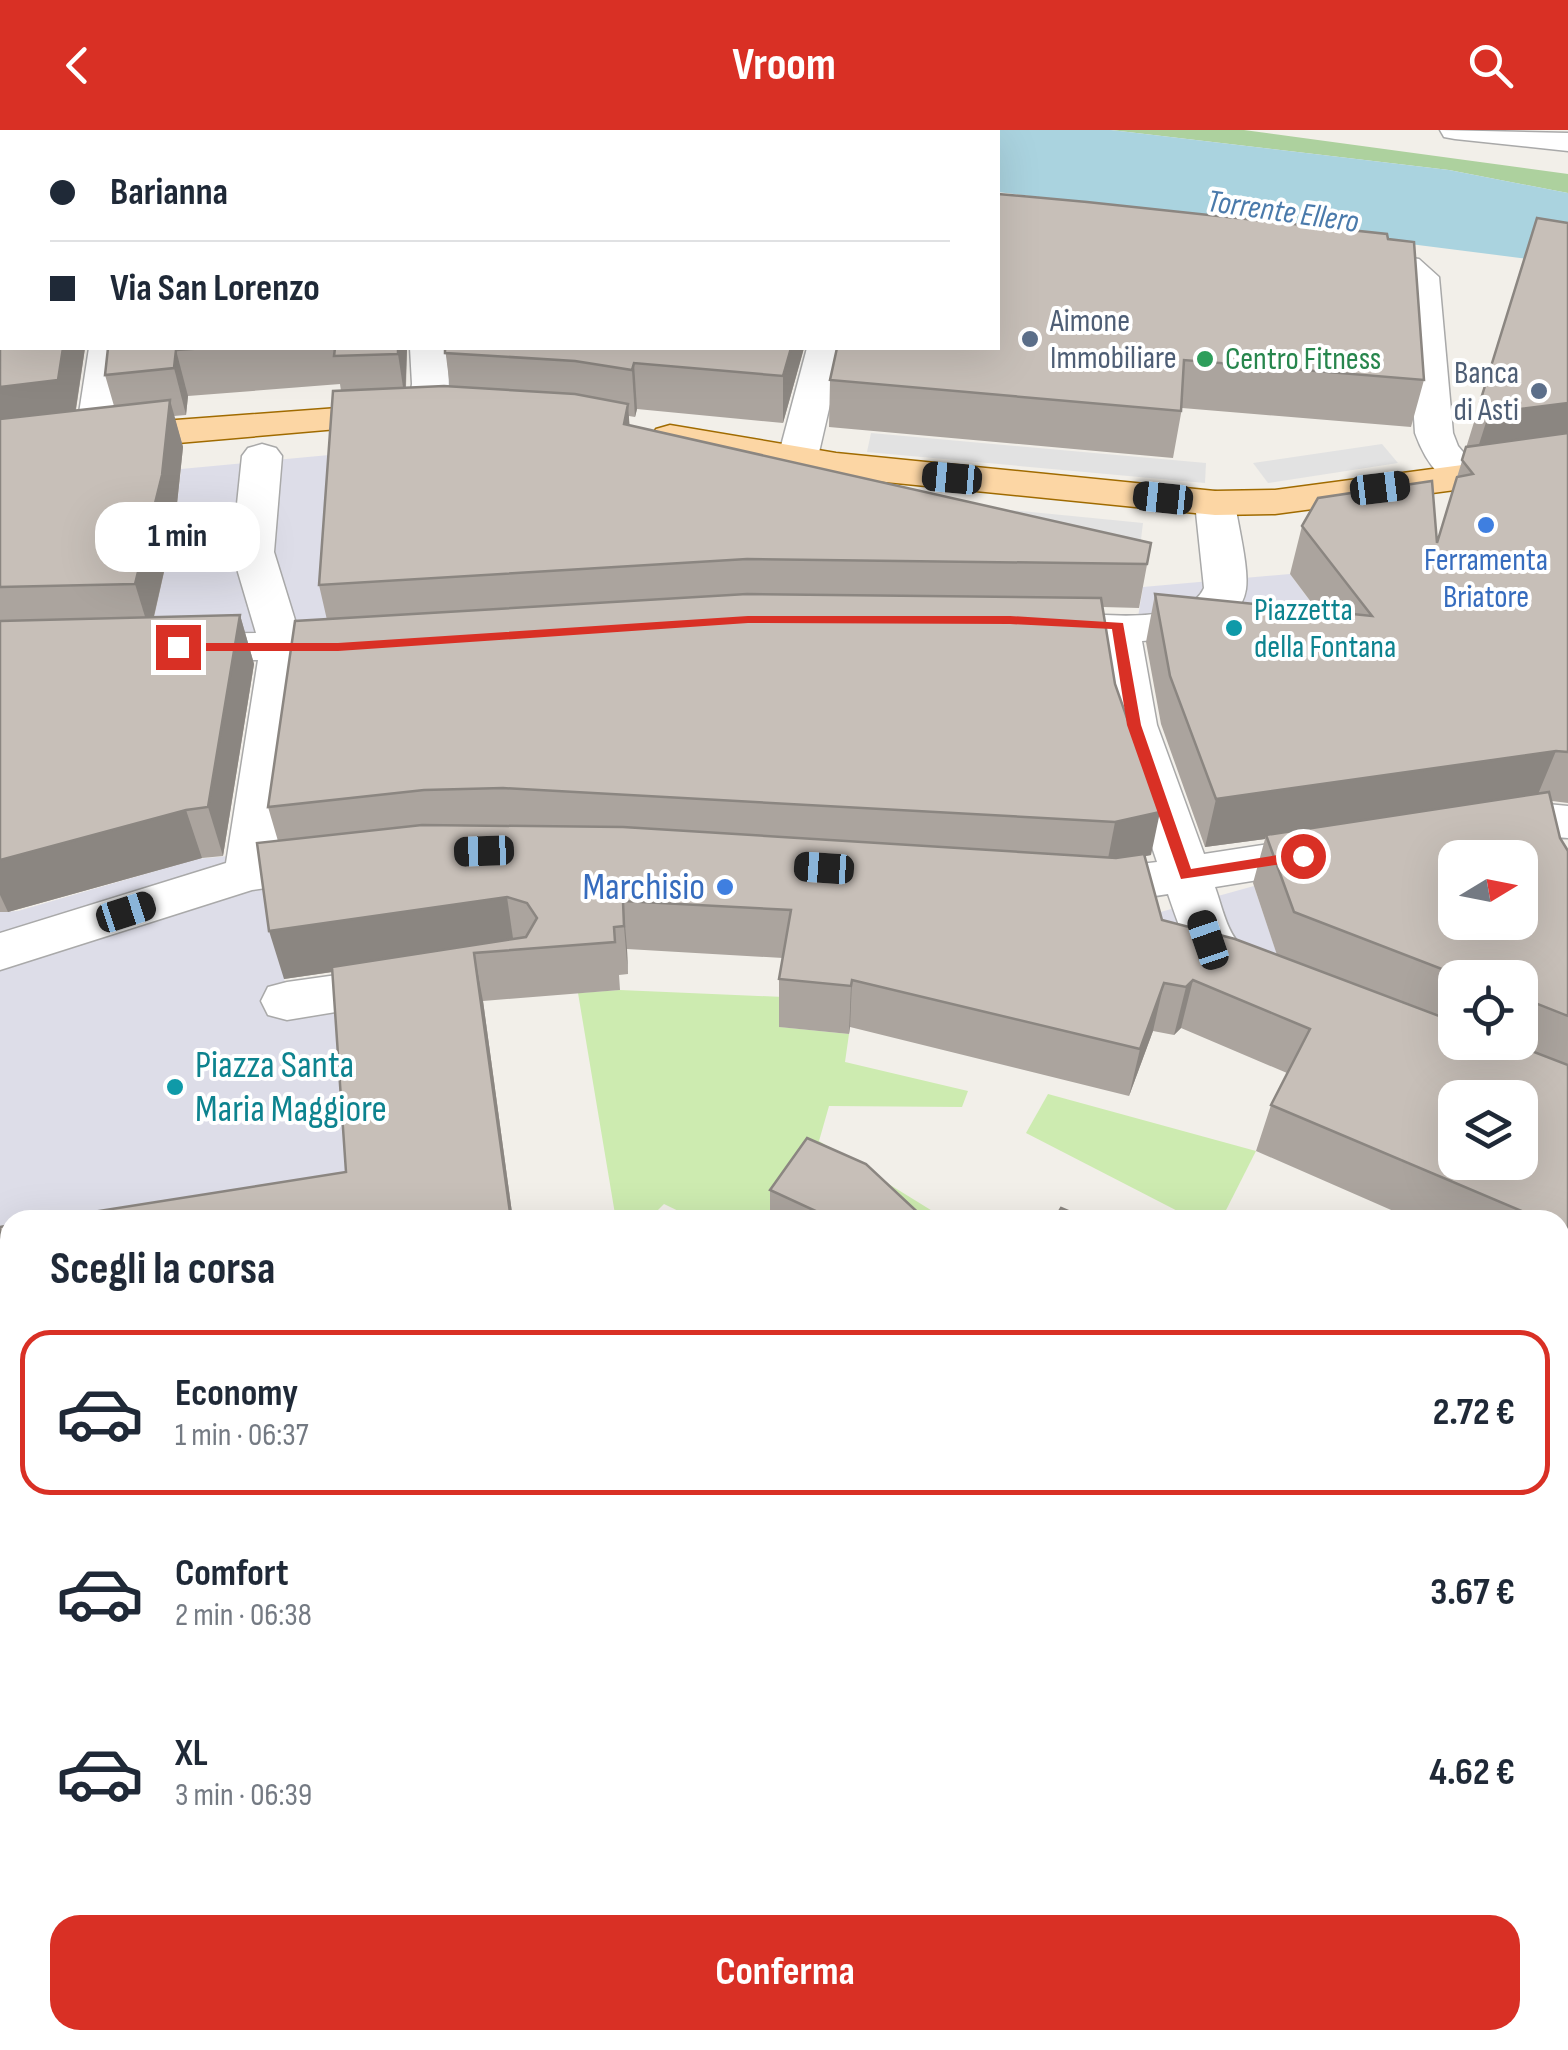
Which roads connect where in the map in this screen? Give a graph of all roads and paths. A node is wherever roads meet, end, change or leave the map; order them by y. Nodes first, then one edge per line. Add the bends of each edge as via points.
1 (1455, 130) edge
2 (1568, 142) edge
3 (1303, 255) edge
4 (107, 350) edge
5 (428, 350) edge
6 (825, 350) edge
7 (426, 414) junction
8 (465, 415) edge
9 (642, 432) edge
10 (94, 439) junction
11 (0, 452) edge
12 (262, 456) dead end
13 (798, 461) junction
14 (1568, 463) edge
15 (1465, 478) junction
16 (1215, 503) junction
17 (991, 620) edge
18 (1118, 626) junction
19 (404, 643) edge
20 (144, 647) edge
21 (282, 647) junction
22 (1440, 834) edge
23 (1562, 837) edge
24 (1381, 844) edge
25 (376, 859) edge
26 (249, 873) junction
27 (1186, 875) junction
28 (1041, 881) edge
29 (0, 952) edge
30 (458, 977) edge
31 (1289, 991) edge
32 (287, 1002) dead end

1 - 2 street
3 - 15 street via 1395,264 1422,277 1434,433
4 - 10 street
5 - 7 street
6 - 13 street
7 - 8 main road
7 - 10 main road
9 - 13 main road
10 - 11 main road
12 - 21 street via 254,552
13 - 16 main road
14 - 15 main road
15 - 16 main road
16 - 18 street via 1225,588 1218,610 1179,626
17 - 18 street
18 - 27 street via 1134,725
19 - 21 street
20 - 21 street
21 - 26 street
22 - 23 street
24 - 27 street
25 - 26 street
26 - 29 street
27 - 28 street via 1114,884
27 - 31 street via 1218,955
30 - 32 street

